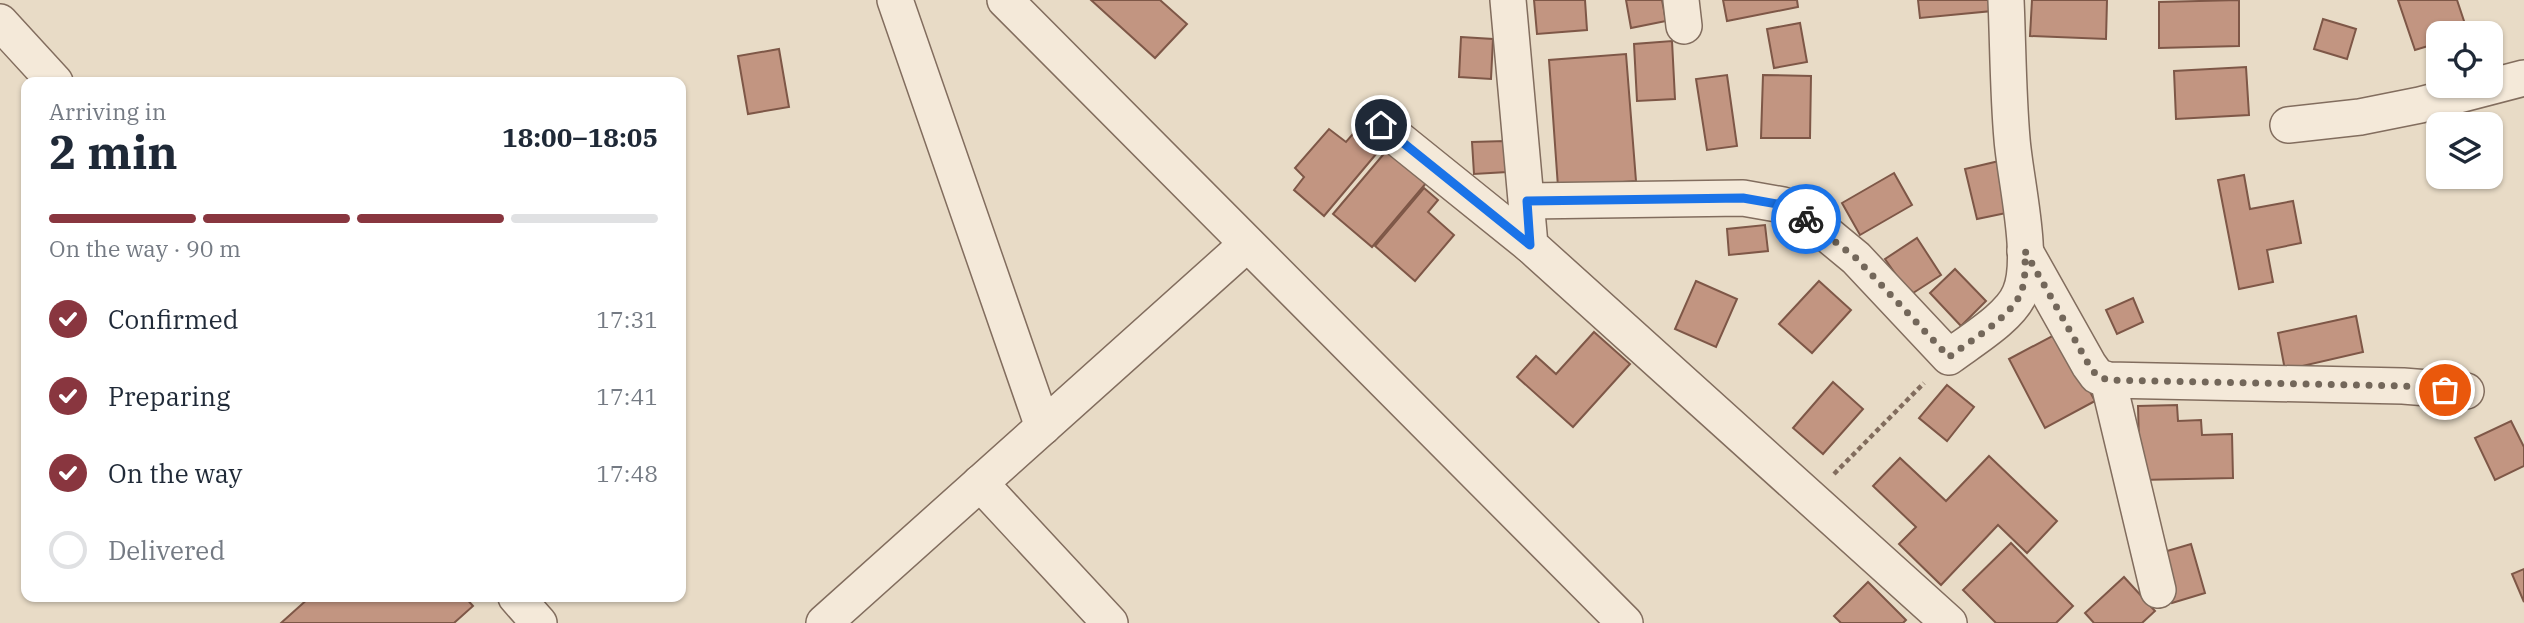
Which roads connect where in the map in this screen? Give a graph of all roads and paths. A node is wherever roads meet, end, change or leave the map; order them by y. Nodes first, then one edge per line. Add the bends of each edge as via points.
1 (895, 0) edge
2 (1005, 0) edge
3 (1508, 0) edge
4 (2007, 0) edge
5 (0, 22) edge
6 (50, 77) edge
7 (2524, 78) edge
8 (1381, 125) dead end
9 (2288, 125) dead end
10 (1527, 201) junction
11 (1247, 244) junction
12 (1530, 245) junction
13 (2025, 251) junction
14 (1949, 357) junction
15 (2108, 380) junction
16 (2466, 391) dead end
17 (1043, 427) junction
18 (980, 483) junction
19 (1811, 498) junction
20 (2158, 590) dead end
21 (520, 602) edge
22 (539, 623) edge
23 (824, 623) edge
24 (1110, 623) edge
25 (1625, 623) edge
26 (1950, 623) edge

1 - 17 street
2 - 11 street
3 - 10 street
4 - 13 street via 2012,139
5 - 6 street
7 - 9 street via 2360,117
8 - 12 street
10 - 12 street
10 - 14 street via 1743,198 1783,205 1856,258
11 - 17 street
11 - 25 street
12 - 19 street
13 - 14 street via 2021,293 2009,310
13 - 15 street via 2089,365 2097,376
14 - 19 path
15 - 16 street
15 - 20 street
17 - 18 street
18 - 23 street
18 - 24 street
19 - 26 street
21 - 22 street

